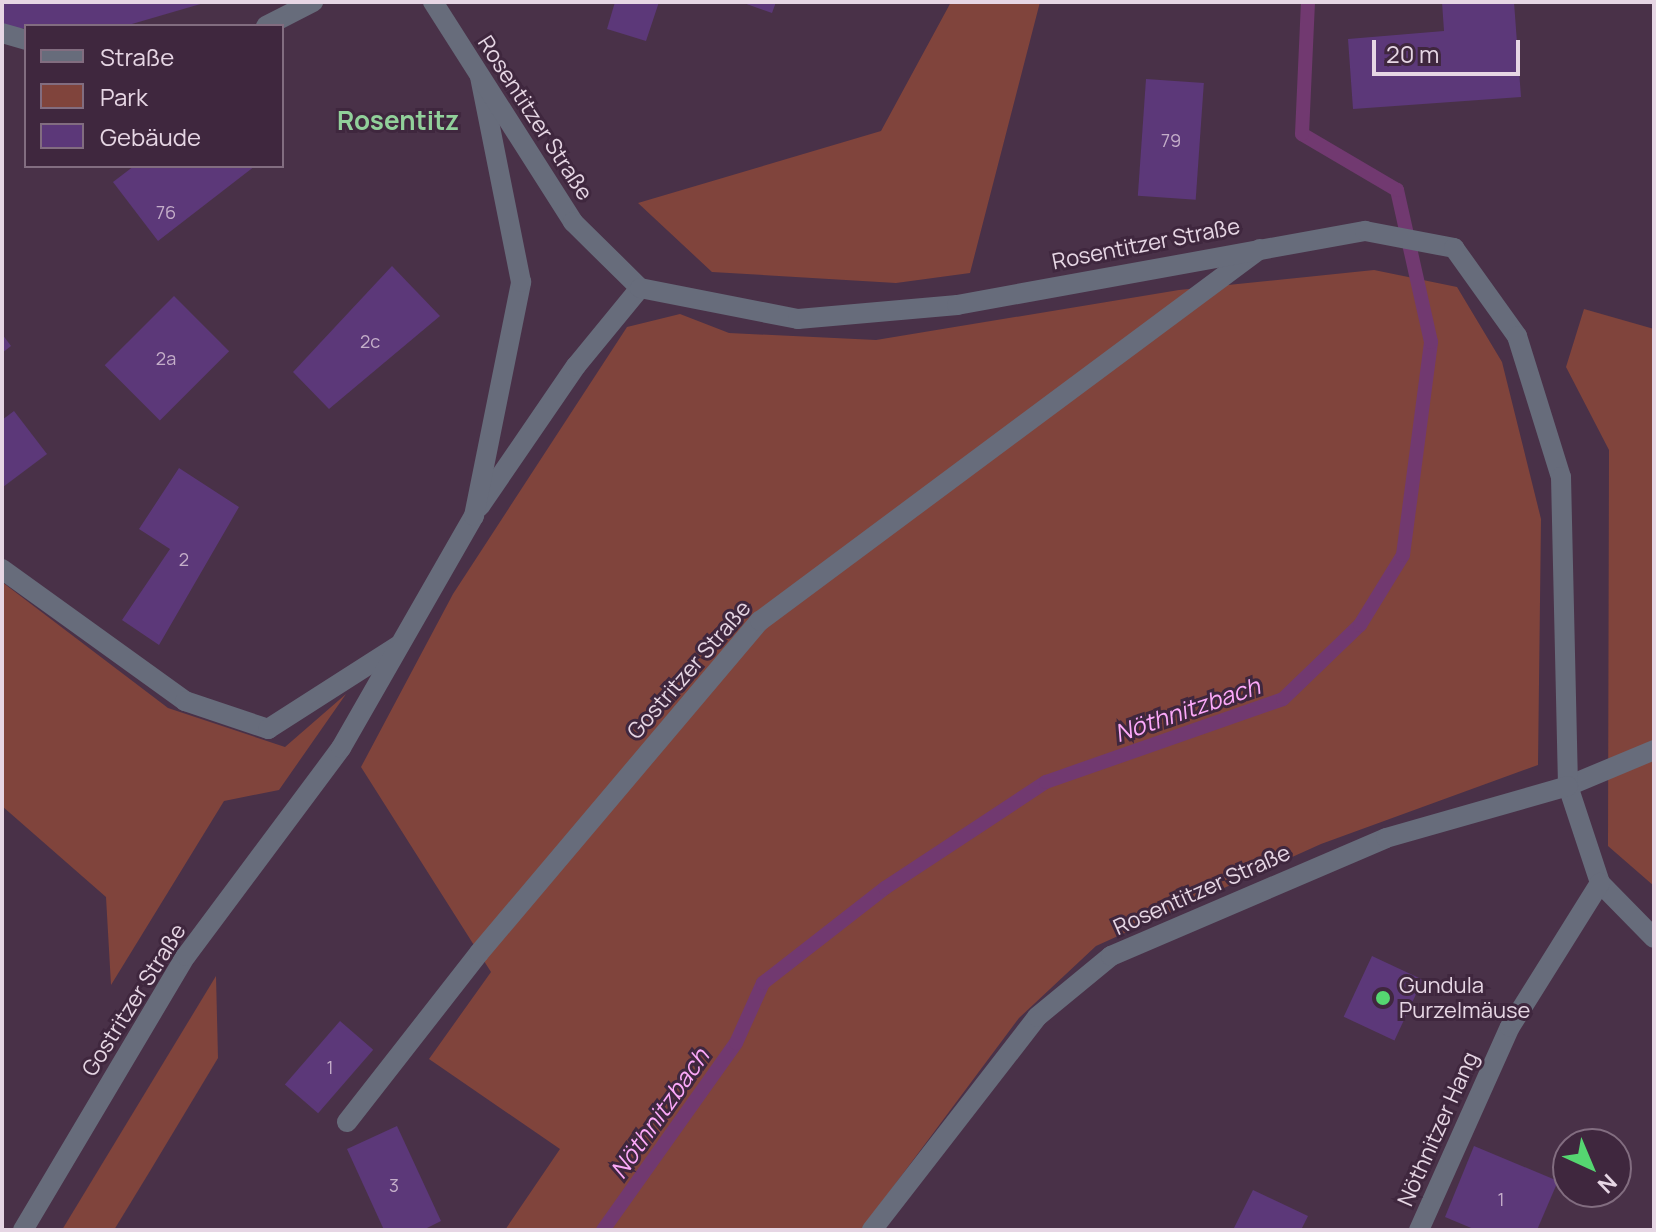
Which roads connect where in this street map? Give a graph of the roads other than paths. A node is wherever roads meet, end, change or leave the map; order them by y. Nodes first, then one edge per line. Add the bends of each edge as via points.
1 (313, 2) edge
2 (433, 2) edge
3 (270, 24) edge
4 (2, 33) edge
5 (24, 39) edge
6 (480, 77) junction
7 (1263, 246) junction
8 (640, 288) junction
9 (474, 516) junction
10 (2, 569) edge
11 (400, 645) junction
12 (1654, 750) edge
13 (1568, 786) junction
14 (1600, 883) junction
15 (1654, 938) edge
16 (347, 1122) dead end
17 (23, 1230) edge
18 (872, 1230) edge
19 (1419, 1230) edge

1 - 3 street
2 - 6 street, Rosentitzer Straße
4 - 5 street
6 - 8 street, Rosentitzer Straße via 573,222
6 - 9 street, Gostritzer Straße via 521,282
7 - 8 street, Rosentitzer Straße via 957,305 798,319
7 - 13 street, Rosentitzer Straße via 1365,231 1454,248 1517,336 1561,477
7 - 16 street, Gostritzer Straße via 760,621 479,953
8 - 9 street, Gostritzer Straße via 576,366
9 - 11 street, Gostritzer Straße
10 - 11 street via 185,701 268,729
11 - 17 street, Gostritzer Straße via 341,748 186,956
12 - 13 street
13 - 14 street, Rosentitzer Straße
13 - 18 street, Rosentitzer Straße via 1386,838 1111,956 1037,1017
14 - 15 street, Rosentitzer Straße
14 - 19 street, Nöthnitzer Hang via 1510,1027

